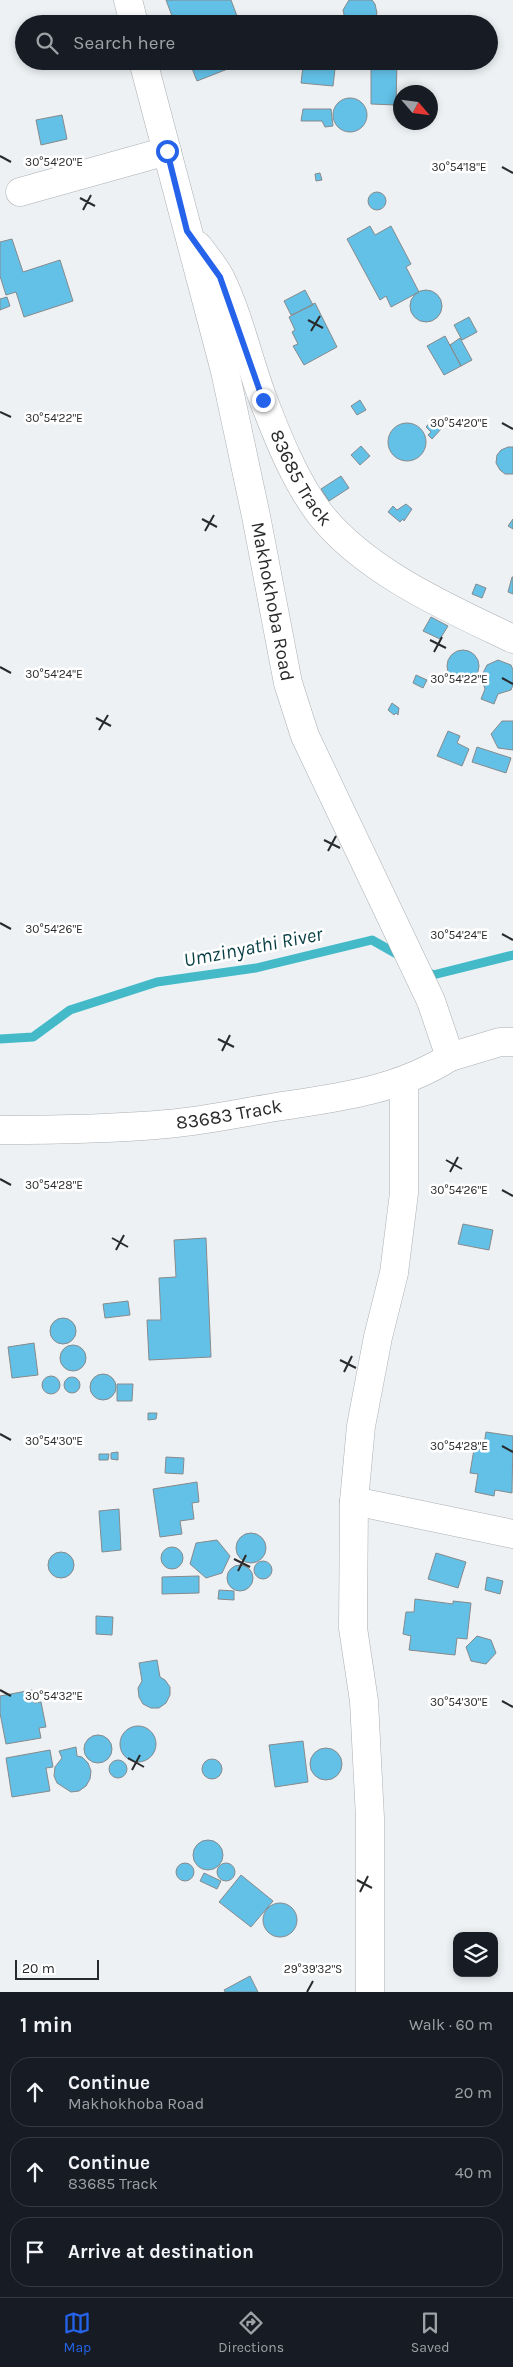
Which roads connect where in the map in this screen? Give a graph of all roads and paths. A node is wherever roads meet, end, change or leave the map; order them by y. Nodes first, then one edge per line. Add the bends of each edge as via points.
1 (128, 0) edge
2 (132, 15) edge
3 (145, 70) edge
4 (167, 151) junction
5 (20, 192) dead end
6 (187, 231) junction
7 (513, 639) edge
8 (513, 1042) edge
9 (450, 1058) junction
10 (404, 1081) junction
11 (0, 1130) edge
12 (354, 1501) junction
13 (513, 1534) edge
14 (370, 1992) edge

1 - 2 street
3 - 4 street, Makhokhoba Road
4 - 5 street
4 - 6 street, Makhokhoba Road
6 - 7 street, 83685 Track via 220,277 270,416 304,489 321,514 357,551 388,572 459,613
6 - 9 street, Makhokhoba Road via 225,371 288,683 305,736 431,1001
8 - 9 street via 500,1042
9 - 10 street, 83683 Track
10 - 11 street, 83683 Track via 348,1096 168,1124
10 - 12 street via 404,1194 394,1273 361,1426
12 - 13 street
12 - 14 street via 353,1628 364,1701 370,1818

